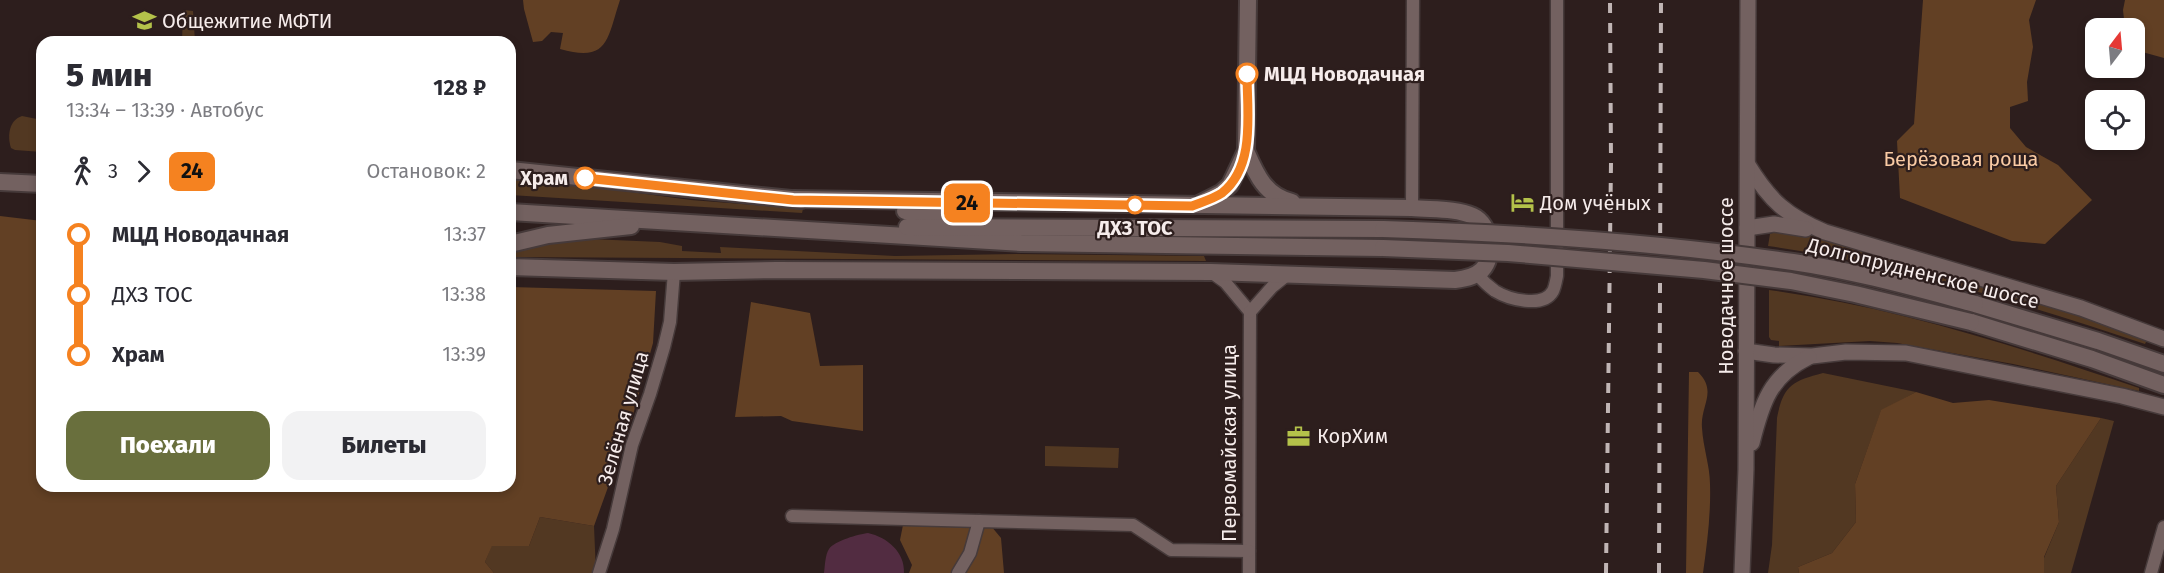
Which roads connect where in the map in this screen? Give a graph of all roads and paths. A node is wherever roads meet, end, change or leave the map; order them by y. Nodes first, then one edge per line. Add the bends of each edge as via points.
1 (1248, 0) edge
2 (1413, 0) edge
3 (1557, 0) edge
4 (1748, 0) edge
5 (1246, 151) junction
6 (1748, 165) junction
7 (516, 171) edge
8 (36, 180) edge
9 (0, 182) edge
10 (24, 183) junction
11 (36, 184) edge
12 (36, 187) edge
13 (793, 200) junction
14 (1192, 206) junction
15 (1310, 206) junction
16 (1412, 208) junction
17 (516, 212) edge
18 (675, 221) junction
19 (758, 226) junction
20 (1108, 228) junction
21 (1747, 228) junction
22 (1825, 232) junction
23 (516, 243) edge
24 (516, 267) edge
25 (674, 272) junction
26 (1211, 272) junction
27 (1477, 274) junction
28 (1287, 275) junction
29 (1250, 312) junction
30 (2164, 339) edge
31 (1746, 351) junction
32 (1812, 356) junction
33 (2164, 364) edge
34 (2164, 385) edge
35 (2164, 407) edge
36 (1746, 469) junction
37 (792, 516) dead end
38 (980, 521) junction
39 (2164, 527) edge
40 (1249, 551) junction
41 (599, 573) edge
42 (958, 573) edge
43 (1249, 573) edge
44 (1742, 573) edge
45 (2151, 573) edge

1 - 5 main road
2 - 16 street
3 - 27 street via 1558,219 1553,291 1538,300 1507,297
4 - 6 street, Новодачное шоссе
5 - 14 main road via 1230,185 1211,199
5 - 15 main road via 1264,187 1273,195
6 - 21 street, Новодачное шоссе
6 - 22 street via 1783,210
7 - 13 main road
8 - 10 main road
9 - 10 main road
10 - 11 main road
10 - 12 main road
13 - 14 main road
13 - 20 main road
14 - 15 main road
15 - 16 main road
16 - 27 main road via 1476,217 1489,238 1488,260
17 - 18 main road
18 - 19 main road
18 - 23 main road
19 - 20 main road
19 - 34 main road, Долгопрудненское шоссе, bridge via 954,240 1508,253 1715,271 1791,281 1971,322
20 - 33 main road, Долгопрудненское шоссе, bridge via 1383,229 1577,239 1794,262 1976,304
21 - 22 street via 1774,224
21 - 31 street, Новодачное шоссе
22 - 30 street via 2080,308
24 - 25 main road
25 - 26 main road
25 - 41 street, Зелёная улица via 664,347 632,445
26 - 28 main road
26 - 29 street via 1225,282
27 - 28 main road via 1455,280
28 - 29 street
29 - 40 street, Первомайская улица
31 - 32 street
31 - 36 street, Новодачное шоссе
32 - 35 street via 1905,353
32 - 36 street via 1792,366 1767,396
36 - 44 street, Новодачное шоссе
37 - 38 street
38 - 40 street via 1133,525 1171,550
38 - 42 street
39 - 45 street
40 - 43 street, Первомайская улица

